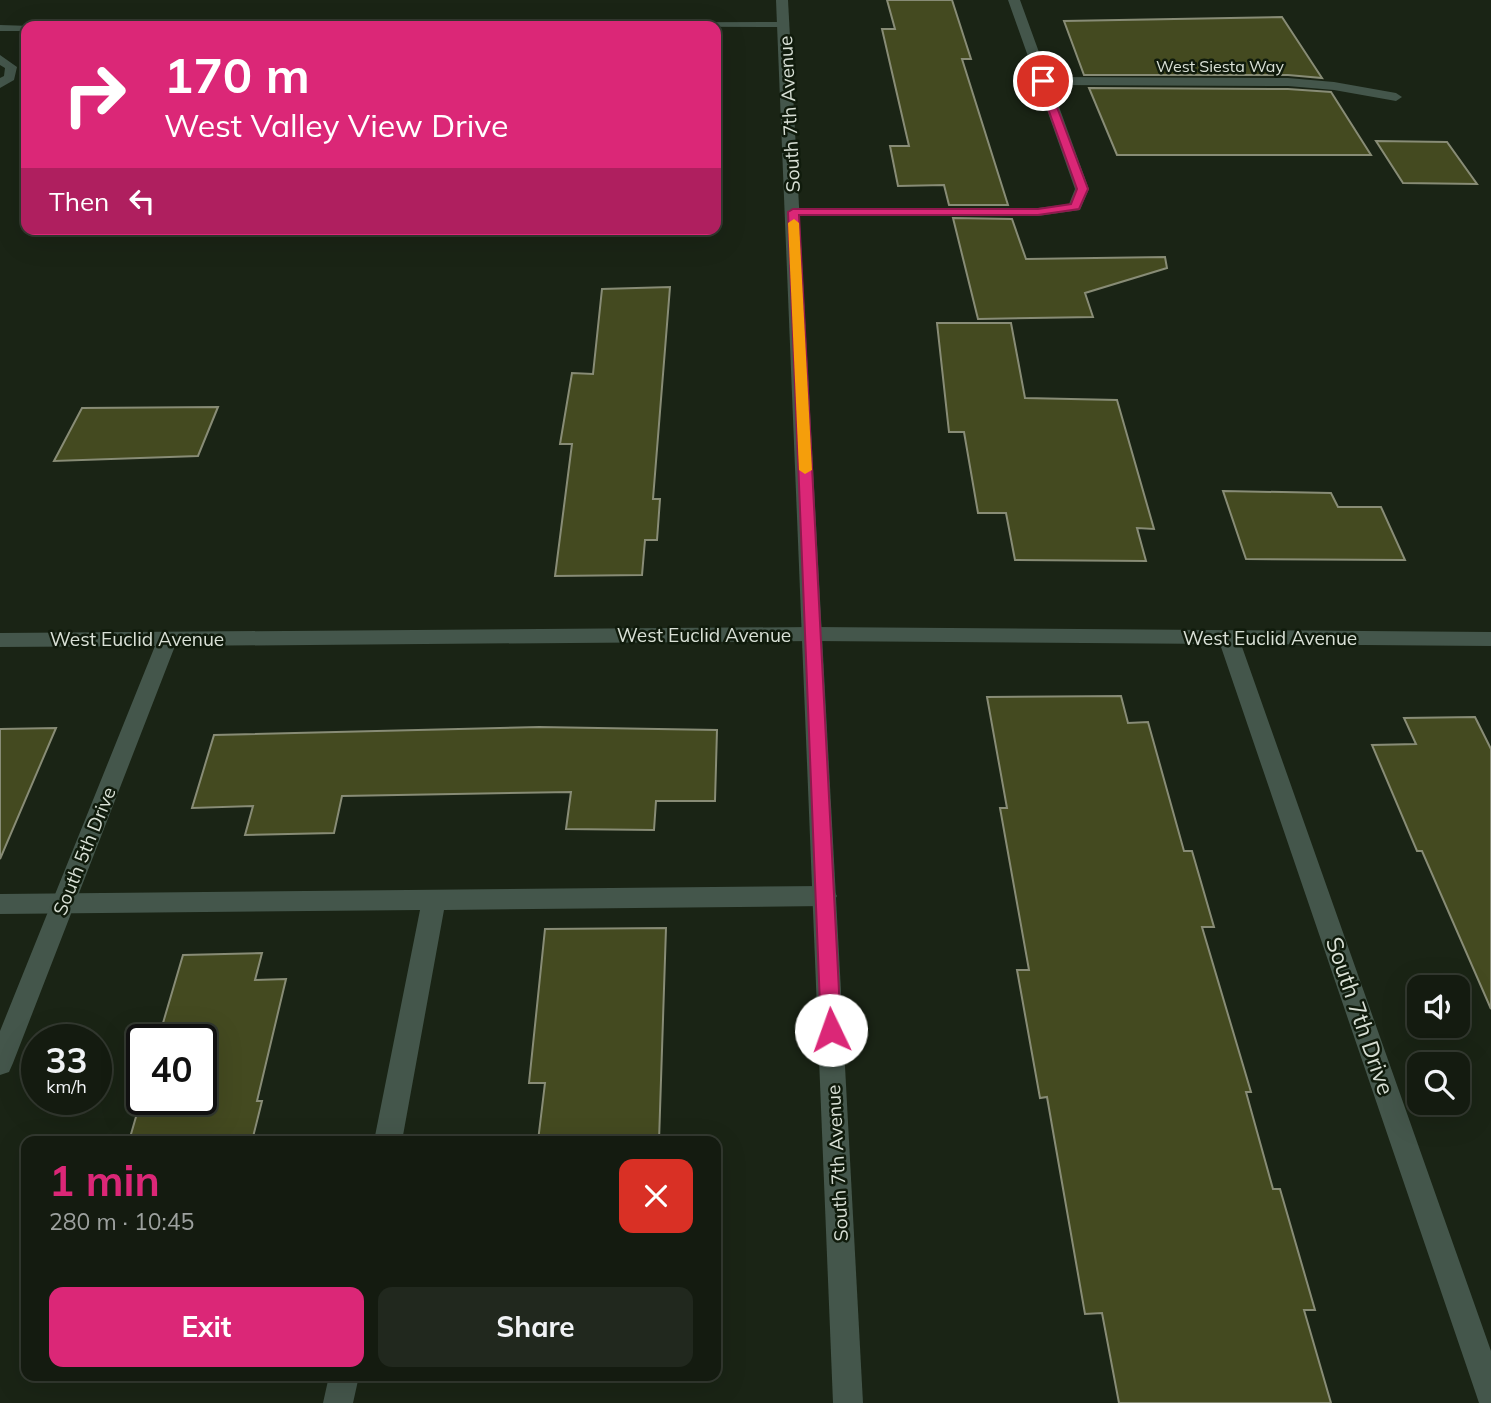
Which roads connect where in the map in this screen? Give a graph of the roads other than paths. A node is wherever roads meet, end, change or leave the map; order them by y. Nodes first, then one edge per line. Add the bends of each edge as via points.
1 (782, 0) edge
2 (1014, 0) edge
3 (721, 25) edge
4 (785, 25) junction
5 (0, 28) edge
6 (21, 28) edge
7 (0, 59) edge
8 (1043, 81) junction
9 (0, 84) edge
10 (1396, 97) dead end
11 (793, 212) junction
12 (813, 634) junction
13 (1228, 637) junction
14 (168, 639) junction
15 (1491, 639) edge
16 (0, 640) edge
17 (825, 896) junction
18 (434, 899) junction
19 (0, 904) edge
20 (63, 904) junction
21 (0, 1063) edge
22 (389, 1136) edge
23 (343, 1381) edge
24 (1491, 1394) edge
25 (338, 1403) edge
26 (848, 1403) edge

1 - 4 street, South 7th Avenue
2 - 8 street
3 - 4 street
4 - 11 street, South 7th Avenue
5 - 6 street
7 - 9 street via 11,67 10,77
8 - 10 street, West Siesta Way via 1288,82
8 - 11 street via 1082,189 1075,207 1038,212
11 - 12 street, South 7th Avenue
12 - 13 street, West Euclid Avenue
12 - 14 street, West Euclid Avenue
12 - 17 street, South 7th Avenue
13 - 15 street, West Euclid Avenue
13 - 24 street, South 7th Drive
14 - 16 street, West Euclid Avenue
14 - 20 street, South 5th Drive
17 - 18 street
17 - 26 street, South 7th Avenue
18 - 20 street
18 - 22 street
19 - 20 street
20 - 21 street, South 5th Drive
23 - 25 street

